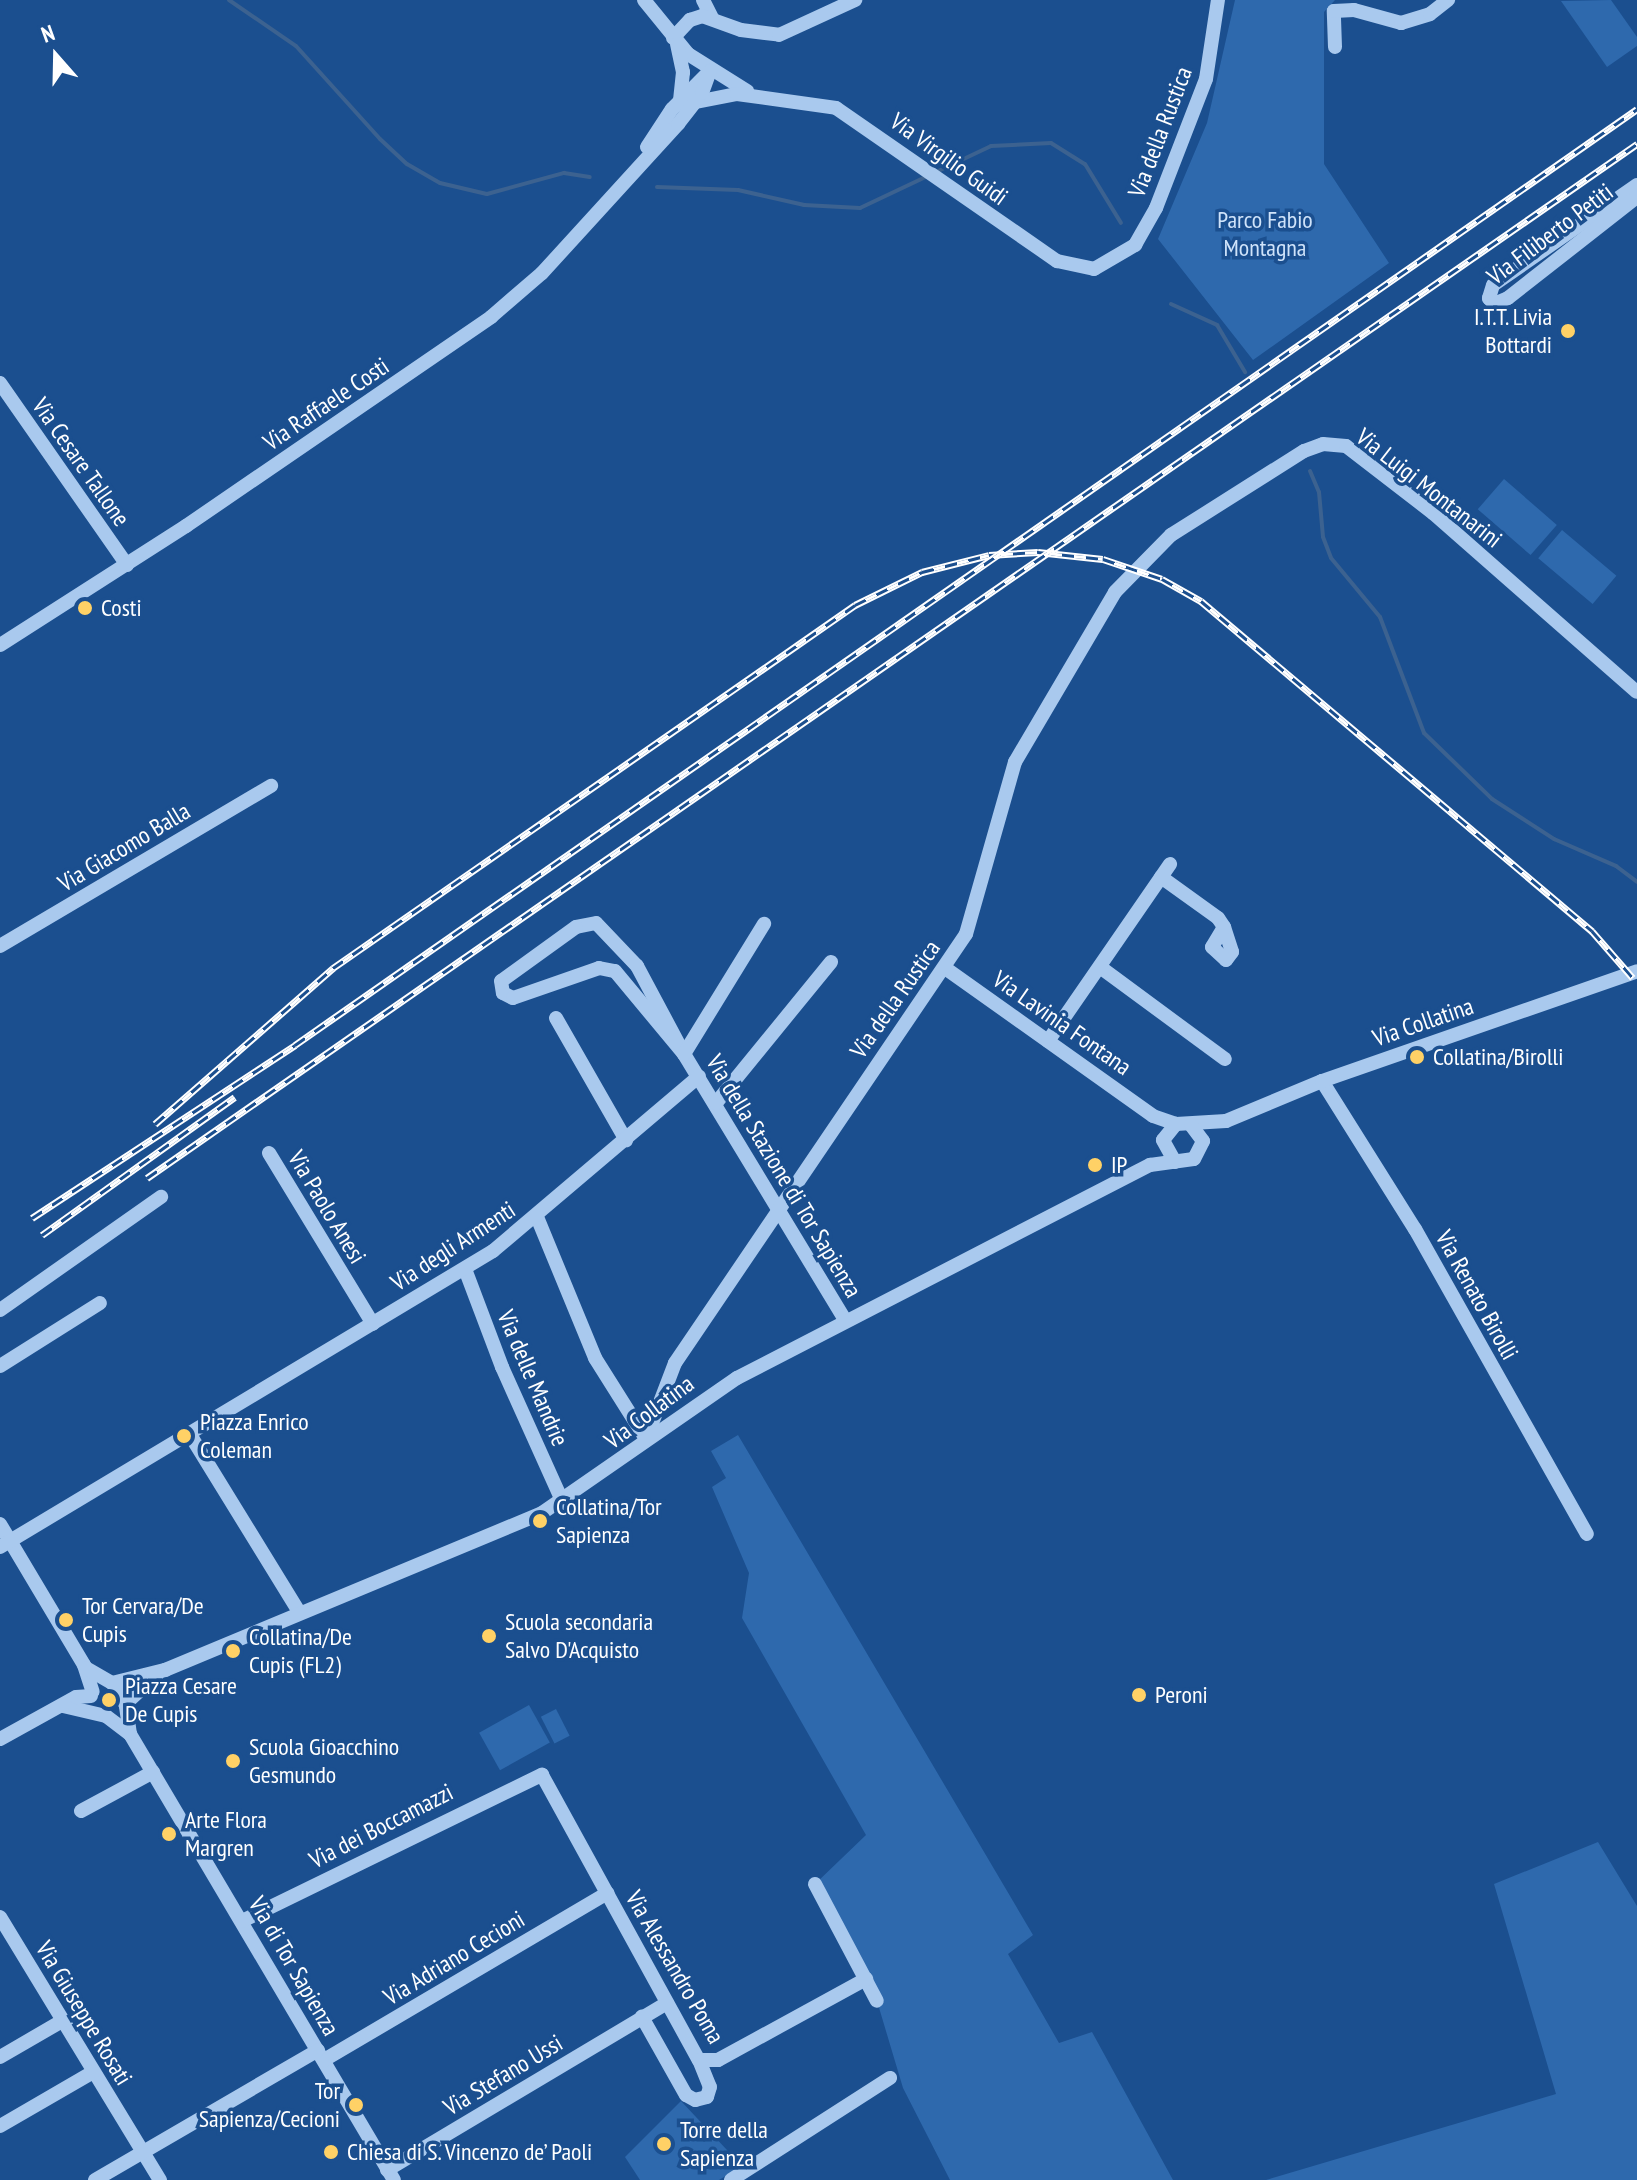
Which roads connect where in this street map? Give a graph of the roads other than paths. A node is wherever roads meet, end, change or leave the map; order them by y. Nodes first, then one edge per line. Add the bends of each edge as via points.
1 (644, 0) edge
2 (702, 0) edge
3 (855, 0) edge
4 (1218, 0) edge
5 (1448, 0) edge
6 (712, 18) junction
7 (690, 20) junction
8 (675, 41) junction
9 (1335, 47) dead end
10 (710, 71) junction
11 (756, 95) junction
12 (680, 100) junction
13 (696, 102) junction
14 (641, 158) junction
15 (1637, 185) edge
16 (1637, 197) edge
17 (1111, 263) joint
18 (0, 383) edge
19 (127, 565) junction
20 (1137, 565) joint
21 (0, 645) edge
22 (1637, 692) edge
23 (271, 786) dead end
24 (1170, 864) dead end
25 (1161, 877) junction
26 (764, 924) dead end
27 (1224, 927) dead end
28 (0, 946) edge
29 (831, 962) dead end
30 (1100, 967) junction
31 (945, 968) junction
32 (1637, 971) edge
33 (556, 1018) dead end
34 (1048, 1041) junction
35 (684, 1054) junction
36 (1225, 1059) dead end
37 (699, 1076) junction
38 (1322, 1081) junction
39 (716, 1103) junction
40 (1153, 1116) junction
41 (1226, 1121) junction
42 (1183, 1124) junction
43 (626, 1140) junction
44 (1163, 1141) junction
45 (1203, 1141) junction
46 (269, 1153) dead end
47 (1175, 1162) junction
48 (1150, 1165) junction
49 (161, 1197) dead end
50 (781, 1212) junction
51 (537, 1217) junction
52 (465, 1269) junction
53 (100, 1303) dead end
54 (0, 1310) edge
55 (846, 1321) junction
56 (373, 1324) junction
57 (0, 1366) edge
58 (189, 1433) junction
59 (646, 1439) junction
60 (563, 1503) junction
61 (0, 1524) edge
62 (1587, 1534) dead end
63 (5, 1544) edge
64 (299, 1612) junction
65 (86, 1668) junction
66 (165, 1670) junction
67 (110, 1682) junction
68 (92, 1694) junction
69 (124, 1705) junction
70 (63, 1706) junction
71 (102, 1714) junction
72 (130, 1734) junction
73 (0, 1739) edge
74 (153, 1772) junction
75 (542, 1775) joint
76 (81, 1811) dead end
77 (815, 1884) dead end
78 (607, 1893) junction
79 (0, 1917) edge
80 (242, 1921) junction
81 (866, 1979) junction
82 (877, 2001) dead end
83 (667, 2003) junction
84 (642, 2017) junction
85 (62, 2021) junction
86 (321, 2055) junction
87 (0, 2057) edge
88 (699, 2060) junction
89 (93, 2072) junction
90 (890, 2078) dead end
91 (0, 2126) edge
92 (143, 2152) junction
93 (390, 2175) edge
94 (159, 2178) edge
95 (95, 2180) edge
96 (731, 2180) edge

1 - 8 street
2 - 6 street
2 - 7 street
3 - 6 street via 779,35 741,30
4 - 17 street, Via della Rustica via 1206,79 1183,141 1142,236
5 - 9 street via 1430,14 1401,23 1354,10 1334,11
6 - 7 street
7 - 8 street
8 - 10 street
8 - 12 street via 683,72
10 - 11 street, Via Virgilio Guidi
10 - 12 street, Via Raffaele Costi
10 - 13 street, Via Raffaele Costi
11 - 13 street, Via Virgilio Guidi
11 - 17 street, Via Virgilio Guidi via 829,105 1072,268
12 - 14 street, Via Raffaele Costi
13 - 14 street, Via Raffaele Costi
14 - 19 street, Via Raffaele Costi via 542,273 491,317
15 - 16 street, Via Filiberto Petiti via 1493,285 1489,298 1494,304 1508,298
18 - 19 street, Via Cesare Tallone
19 - 21 street, Via Raffaele Costi
20 - 22 street, Via Luigi Montanarini via 1171,535 1292,457 1339,444 1433,513
20 - 31 street, Via della Rustica via 1115,592 1008,776 974,915
23 - 28 street, Via Giacomo Balla
24 - 25 street
25 - 27 street
25 - 30 street
26 - 35 street
29 - 39 street
30 - 34 street
30 - 36 street
31 - 34 street, Via Lavinia Fontana
31 - 50 street, Via della Rustica via 879,1059
32 - 38 street, Via Collatina
33 - 43 street
34 - 40 street, Via Lavinia Fontana
35 - 35 street, Via della Stazione di Tor Sapienza via 645,978 599,924 576,927 501,981 503,993 513,998 596,969 612,969
35 - 37 street, Via della Stazione di Tor Sapienza
37 - 39 street, Via della Stazione di Tor Sapienza
37 - 43 street, Via degli Armenti
38 - 41 street, Via Collatina
38 - 62 street, Via Renato Birolli via 1415,1229
39 - 50 street, Via della Stazione di Tor Sapienza
40 - 42 street, Via Lavinia Fontana
40 - 44 street, Via Lavinia Fontana
41 - 42 street, Via Collatina
41 - 45 street, Via Collatina
42 - 44 street
42 - 45 street
43 - 51 street, Via degli Armenti
44 - 47 street, Via Lavinia Fontana
44 - 48 street
45 - 47 street, Via Collatina via 1199,1156
46 - 56 street, Via Paolo Anesi
47 - 48 street, Via Collatina
48 - 55 street, Via Collatina
49 - 54 street
50 - 55 street, Via della Stazione di Tor Sapienza
50 - 59 street, Via della Rustica via 675,1363
51 - 52 street, Via degli Armenti
51 - 59 street via 595,1358
52 - 56 street, Via degli Armenti
52 - 60 street, Via delle Mandrie
53 - 57 street
55 - 59 street, Via Collatina via 713,1392
56 - 58 street, Via degli Armenti
58 - 63 street
58 - 64 street
59 - 60 street, Via Collatina
60 - 64 street, Via Collatina
61 - 63 street
63 - 65 street
64 - 66 street, Via Collatina
65 - 67 street
65 - 68 street
66 - 67 street
66 - 69 street
67 - 68 street
67 - 69 street via 123,1691
68 - 70 street via 79,1695
68 - 71 street
69 - 71 street
69 - 72 street
70 - 71 street
70 - 73 street
71 - 72 street
72 - 74 street, Via di Tor Sapienza
74 - 76 street
74 - 80 street, Via di Tor Sapienza
75 - 78 street, Via Alessandro Poma
75 - 80 street, Via dei Boccamazzi
77 - 81 street
78 - 83 street, Via Alessandro Poma
78 - 86 street, Via Adriano Cecioni
79 - 85 street, Via Giuseppe Rosati
80 - 86 street, Via di Tor Sapienza
81 - 82 street
81 - 88 street, Via Alessandro Poma via 718,2060
83 - 84 street, Via Stefano Ussi
83 - 88 street, Via Alessandro Poma
84 - 88 street via 686,2095 695,2100 707,2097 710,2089
84 - 93 street, Via Stefano Ussi
85 - 87 street
85 - 89 street, Via Giuseppe Rosati
86 - 92 street, Via Adriano Cecioni
86 - 93 street, Via di Tor Sapienza
89 - 91 street
89 - 92 street, Via Giuseppe Rosati
90 - 96 street
92 - 94 street, Via Giuseppe Rosati
92 - 95 street, Via Adriano Cecioni

